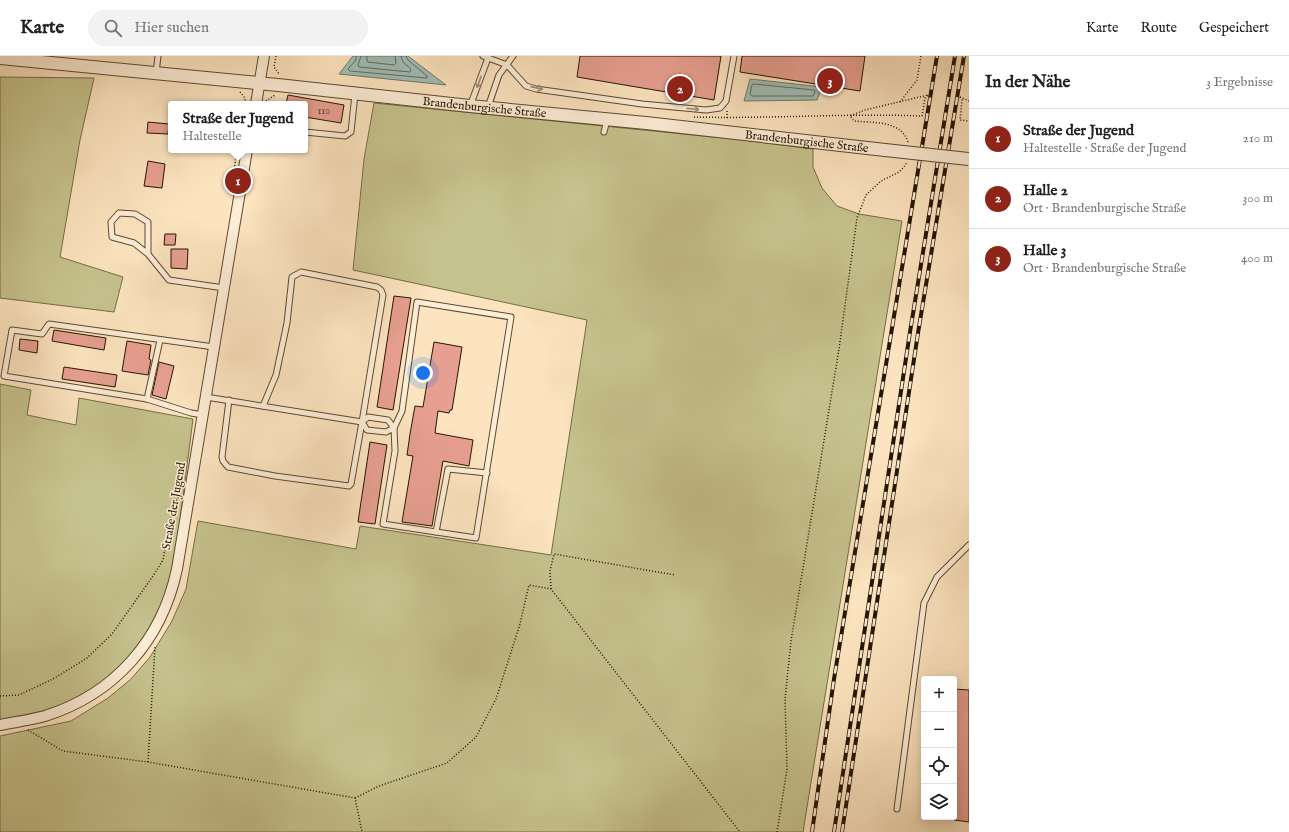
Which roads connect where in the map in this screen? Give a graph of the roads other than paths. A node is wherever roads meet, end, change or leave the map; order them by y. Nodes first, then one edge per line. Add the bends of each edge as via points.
1 (158, 56) edge
2 (264, 56) edge
3 (508, 56) edge
4 (514, 56) edge
5 (734, 56) edge
6 (486, 57) edge
7 (0, 58) edge
8 (507, 65) junction
9 (156, 74) junction
10 (260, 83) junction
11 (355, 94) junction
12 (257, 101) edge
13 (470, 106) junction
14 (488, 107) junction
15 (606, 120) junction
16 (308, 132) edge
17 (604, 132) dead end
18 (246, 153) edge
19 (969, 159) edge
20 (148, 254) junction
21 (224, 288) junction
22 (160, 340) junction
23 (214, 347) junction
24 (206, 396) junction
25 (147, 399) junction
26 (229, 400) junction
27 (263, 406) junction
28 (203, 415) junction
29 (362, 422) junction
30 (394, 428) junction
31 (487, 472) junction
32 (436, 532) junction
33 (969, 545) edge
34 (0, 725) edge
35 (897, 809) dead end

1 - 9 lane
2 - 10 street
3 - 8 lane
4 - 8 lane
8 -> 5 lane via 526,86 536,89 706,110 720,108 726,101
6 - 8 lane
6 -> 13 lane
7 - 9 street, Brandenburgische Straße
8 - 14 lane via 499,75
9 - 10 street, Brandenburgische Straße
10 - 11 street, Brandenburgische Straße
10 - 12 street
11 - 13 street, Brandenburgische Straße
11 - 16 lane via 351,132 345,136
13 - 14 street, Brandenburgische Straße
14 - 15 street, Brandenburgische Straße
15 - 17 lane
15 - 19 street, Brandenburgische Straße, bridge
18 - 21 street, Straße der Jugend
20 - 20 lane via 148,222 135,214 119,213 111,222 112,237 134,243
20 - 21 lane via 169,280
21 - 23 street, Straße der Jugend
22 - 23 lane
22 - 25 lane
22 - 25 lane via 48,324 42,334 12,330 4,376
23 - 24 street, Straße der Jugend
24 - 26 lane
24 - 28 street, Straße der Jugend
25 - 28 lane
26 - 27 lane
26 - 29 lane via 223,461 233,469 274,476 349,486
27 - 29 lane
27 - 29 lane via 276,375 287,323 292,277 301,272 381,290 383,295
28 - 34 street, Straße der Jugend via 174,583 154,630 142,649 121,672 87,698 43,716
29 - 30 lane via 367,430 386,432
29 - 30 lane via 368,417 388,420
30 - 31 lane via 402,411 417,302 511,317
30 - 32 lane via 395,451 383,524
31 - 32 lane via 448,469
31 - 32 lane via 476,538
33 - 35 lane via 937,577 924,603

